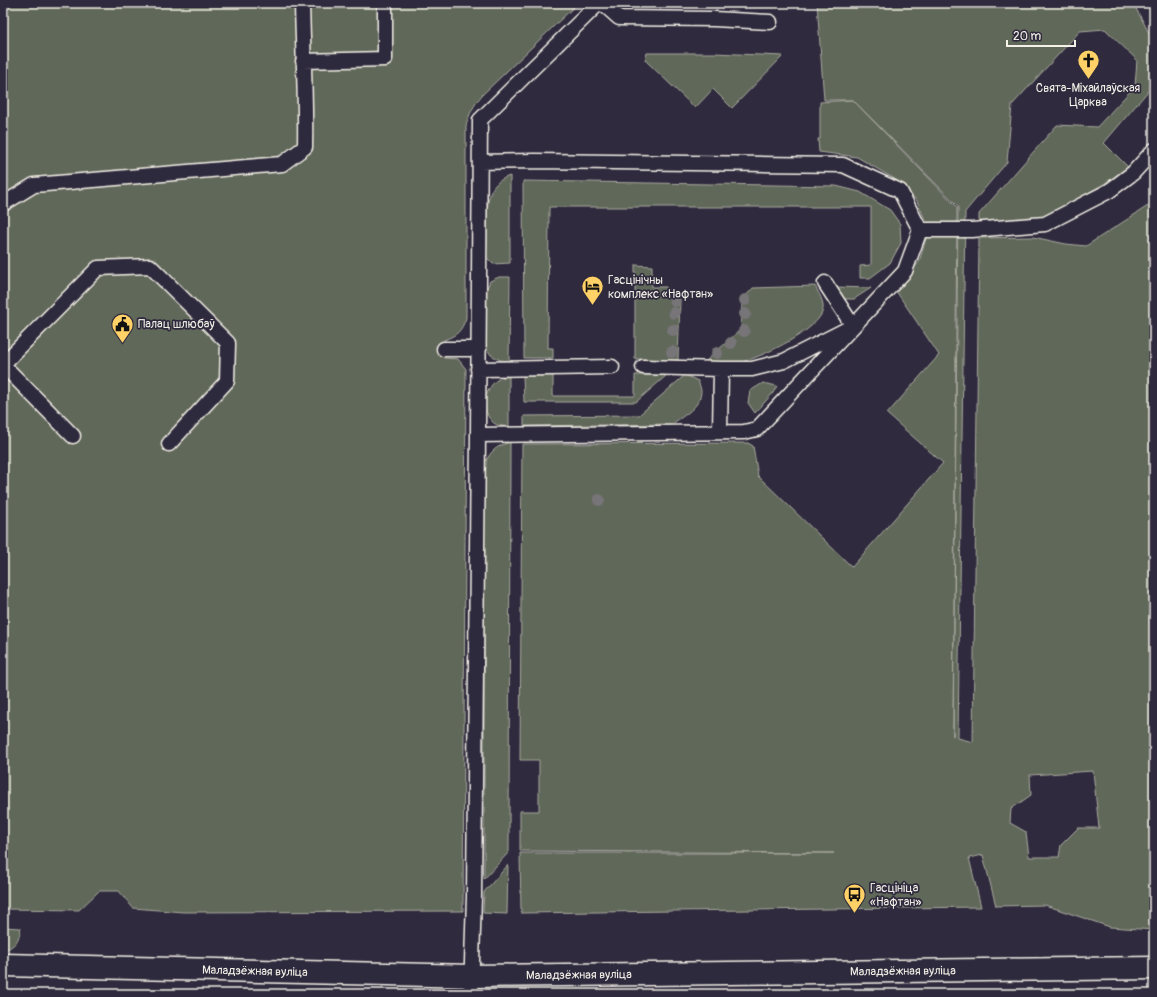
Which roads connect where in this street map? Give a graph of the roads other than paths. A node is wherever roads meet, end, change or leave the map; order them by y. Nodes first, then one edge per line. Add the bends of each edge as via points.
1 (302, 3) edge
2 (385, 3) edge
3 (599, 3) edge
4 (602, 3) edge
5 (770, 22) dead end
6 (303, 61) junction
7 (1154, 150) edge
8 (480, 162) junction
9 (3, 204) edge
10 (920, 230) junction
11 (825, 283) dead end
12 (853, 326) junction
13 (444, 349) dead end
14 (479, 349) junction
15 (3, 364) edge
16 (612, 367) dead end
17 (643, 367) dead end
18 (478, 369) junction
19 (721, 369) junction
20 (720, 432) junction
21 (478, 435) junction
22 (73, 436) dead end
23 (170, 444) dead end
24 (3, 965) edge
25 (1154, 968) edge
26 (472, 985) edge

1 - 6 lane
2 - 6 lane via 386,59
3 - 8 lane via 480,120
4 - 5 lane via 618,18
6 - 9 lane via 306,96 305,147 282,164 34,185
7 - 10 lane via 1133,173 1109,191 1045,224 972,230
8 - 10 lane via 843,166 900,192
8 - 14 lane
10 - 12 lane via 905,271
11 - 12 lane
12 - 19 lane via 784,361 752,369
12 - 20 lane via 757,430
13 - 14 lane
14 - 18 lane
15 - 22 lane
15 - 23 lane via 98,268 150,266 228,343 227,382
16 - 18 lane
17 - 19 lane
18 - 21 lane
19 - 20 lane
20 - 21 lane
21 - 26 lane
24 - 26 main road, Маладзёжная вуліца
25 - 26 main road, Маладзёжная вуліца

